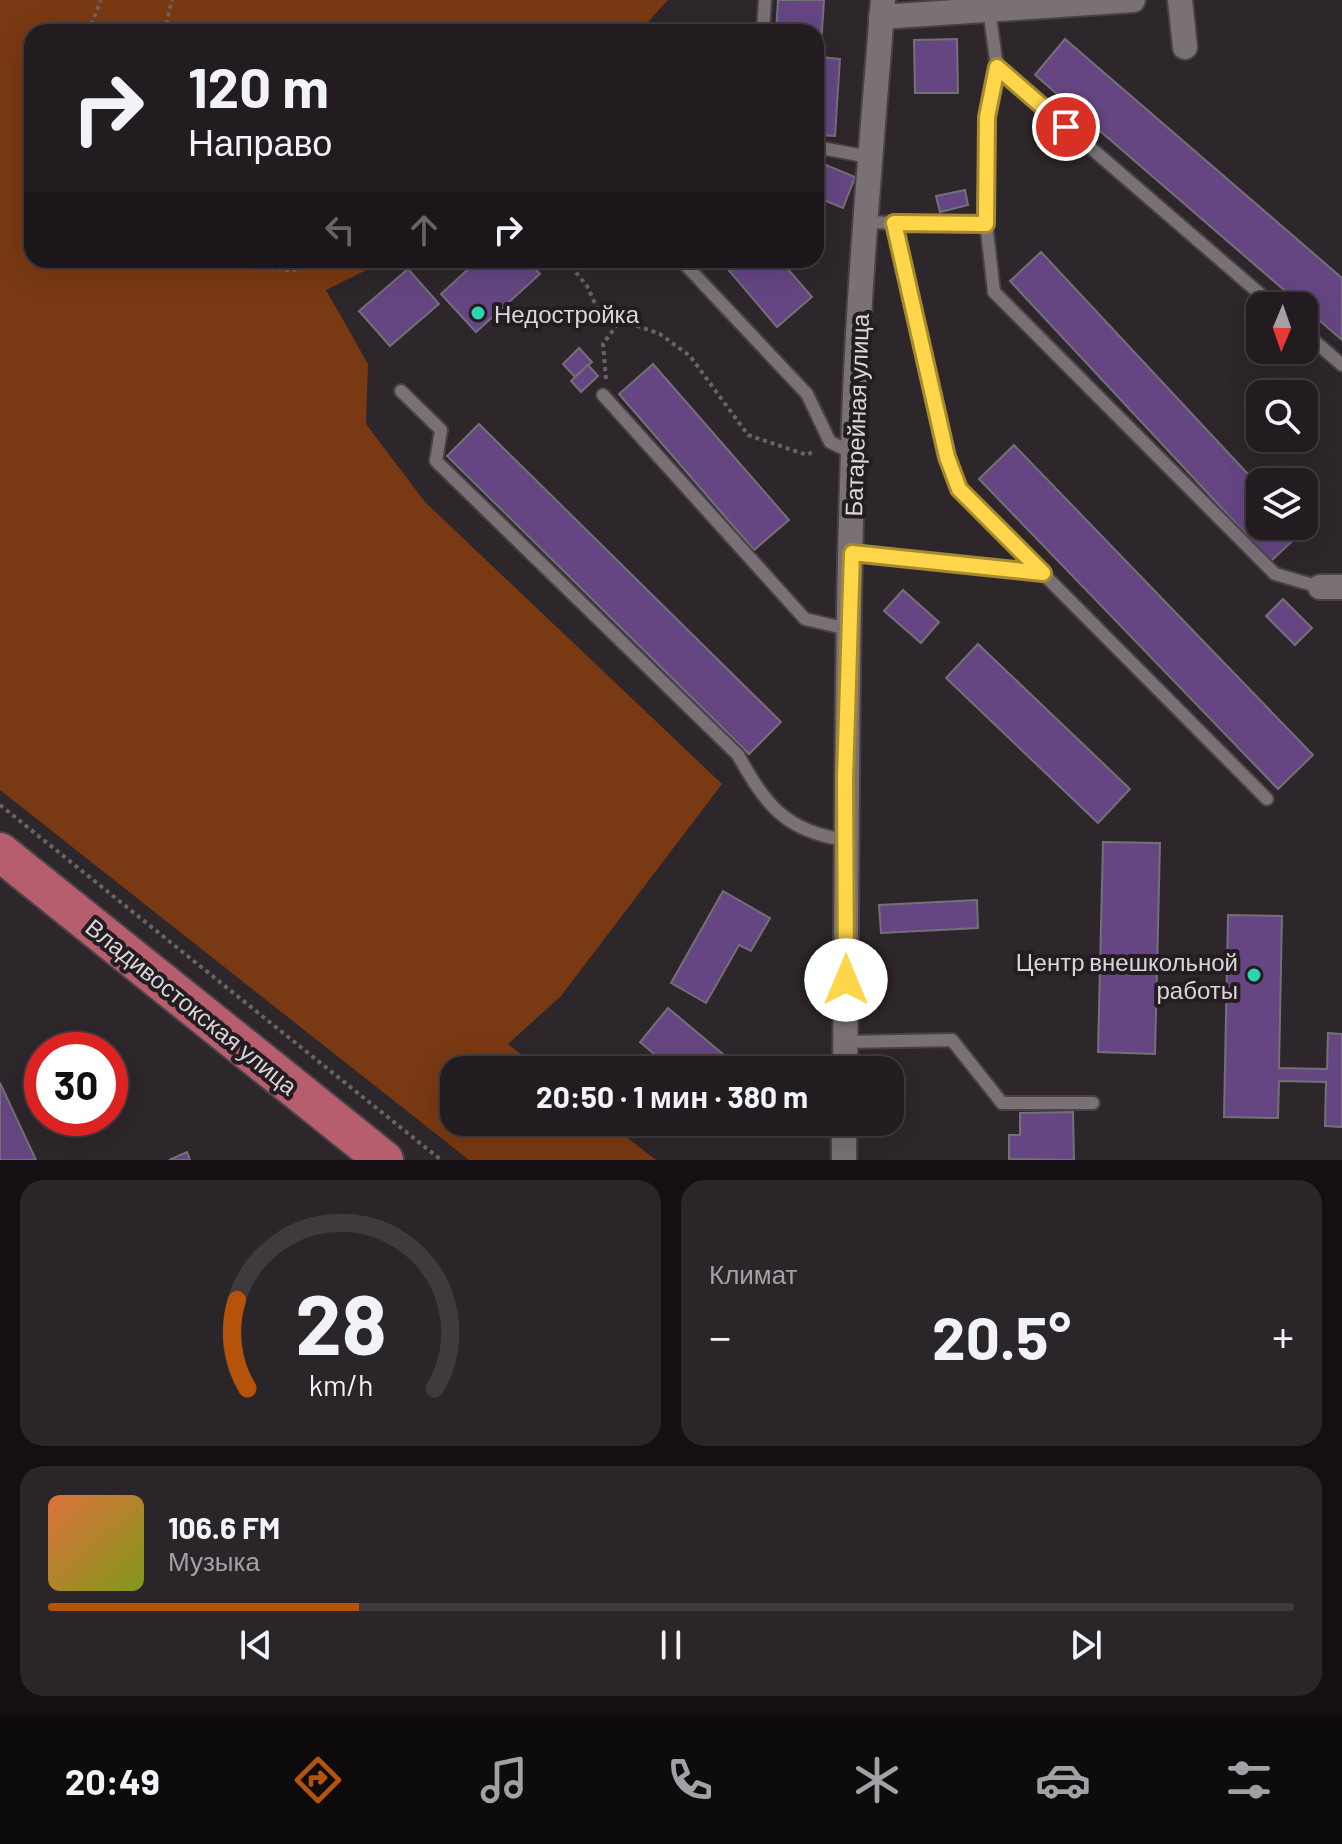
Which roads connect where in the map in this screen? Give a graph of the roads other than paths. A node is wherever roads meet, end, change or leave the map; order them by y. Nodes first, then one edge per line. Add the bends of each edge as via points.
1 (765, 0) edge
2 (1133, 0) edge
3 (1180, 0) edge
4 (882, 8) edge
5 (989, 9) junction
6 (764, 24) edge
7 (1185, 47) dead end
8 (997, 67) junction
9 (824, 149) edge
10 (869, 157) junction
11 (866, 222) junction
12 (894, 223) junction
13 (986, 224) junction
14 (689, 268) edge
15 (1258, 292) edge
16 (1318, 344) edge
17 (1342, 365) edge
18 (401, 391) dead end
19 (603, 395) road end
20 (853, 453) junction
21 (852, 553) junction
22 (1043, 573) junction
23 (1331, 587) edge
24 (848, 629) junction
25 (1267, 799) dead end
26 (845, 840) junction
27 (0, 852) edge
28 (845, 1042) junction
29 (845, 1056) edge
30 (1093, 1103) dead end
31 (844, 1136) edge
32 (384, 1160) edge
33 (844, 1160) edge

1 - 6 lane
2 - 5 street
3 - 7 street
4 - 5 street
4 - 10 street, Батарейная улица
5 - 8 lane
8 - 13 lane via 987,117
8 - 15 lane
9 - 10 lane
10 - 11 street, Батарейная улица
11 - 12 lane
11 - 20 street, Батарейная улица
12 - 13 lane
12 - 22 lane via 947,457 959,489
13 - 23 lane via 994,292 1275,574
14 - 20 lane via 807,394 830,442
16 - 17 lane
18 - 26 lane via 441,430 436,461 738,755 764,802 813,835
19 - 24 lane via 805,619
20 - 21 street, Батарейная улица
21 - 22 lane
21 - 24 street, Батарейная улица
22 - 25 lane
24 - 26 street, Батарейная улица
26 - 28 street, Батарейная улица
27 - 32 main road, Владивостокская улица
28 - 29 street, Батарейная улица
28 - 30 lane via 952,1040 1002,1103
31 - 33 street

